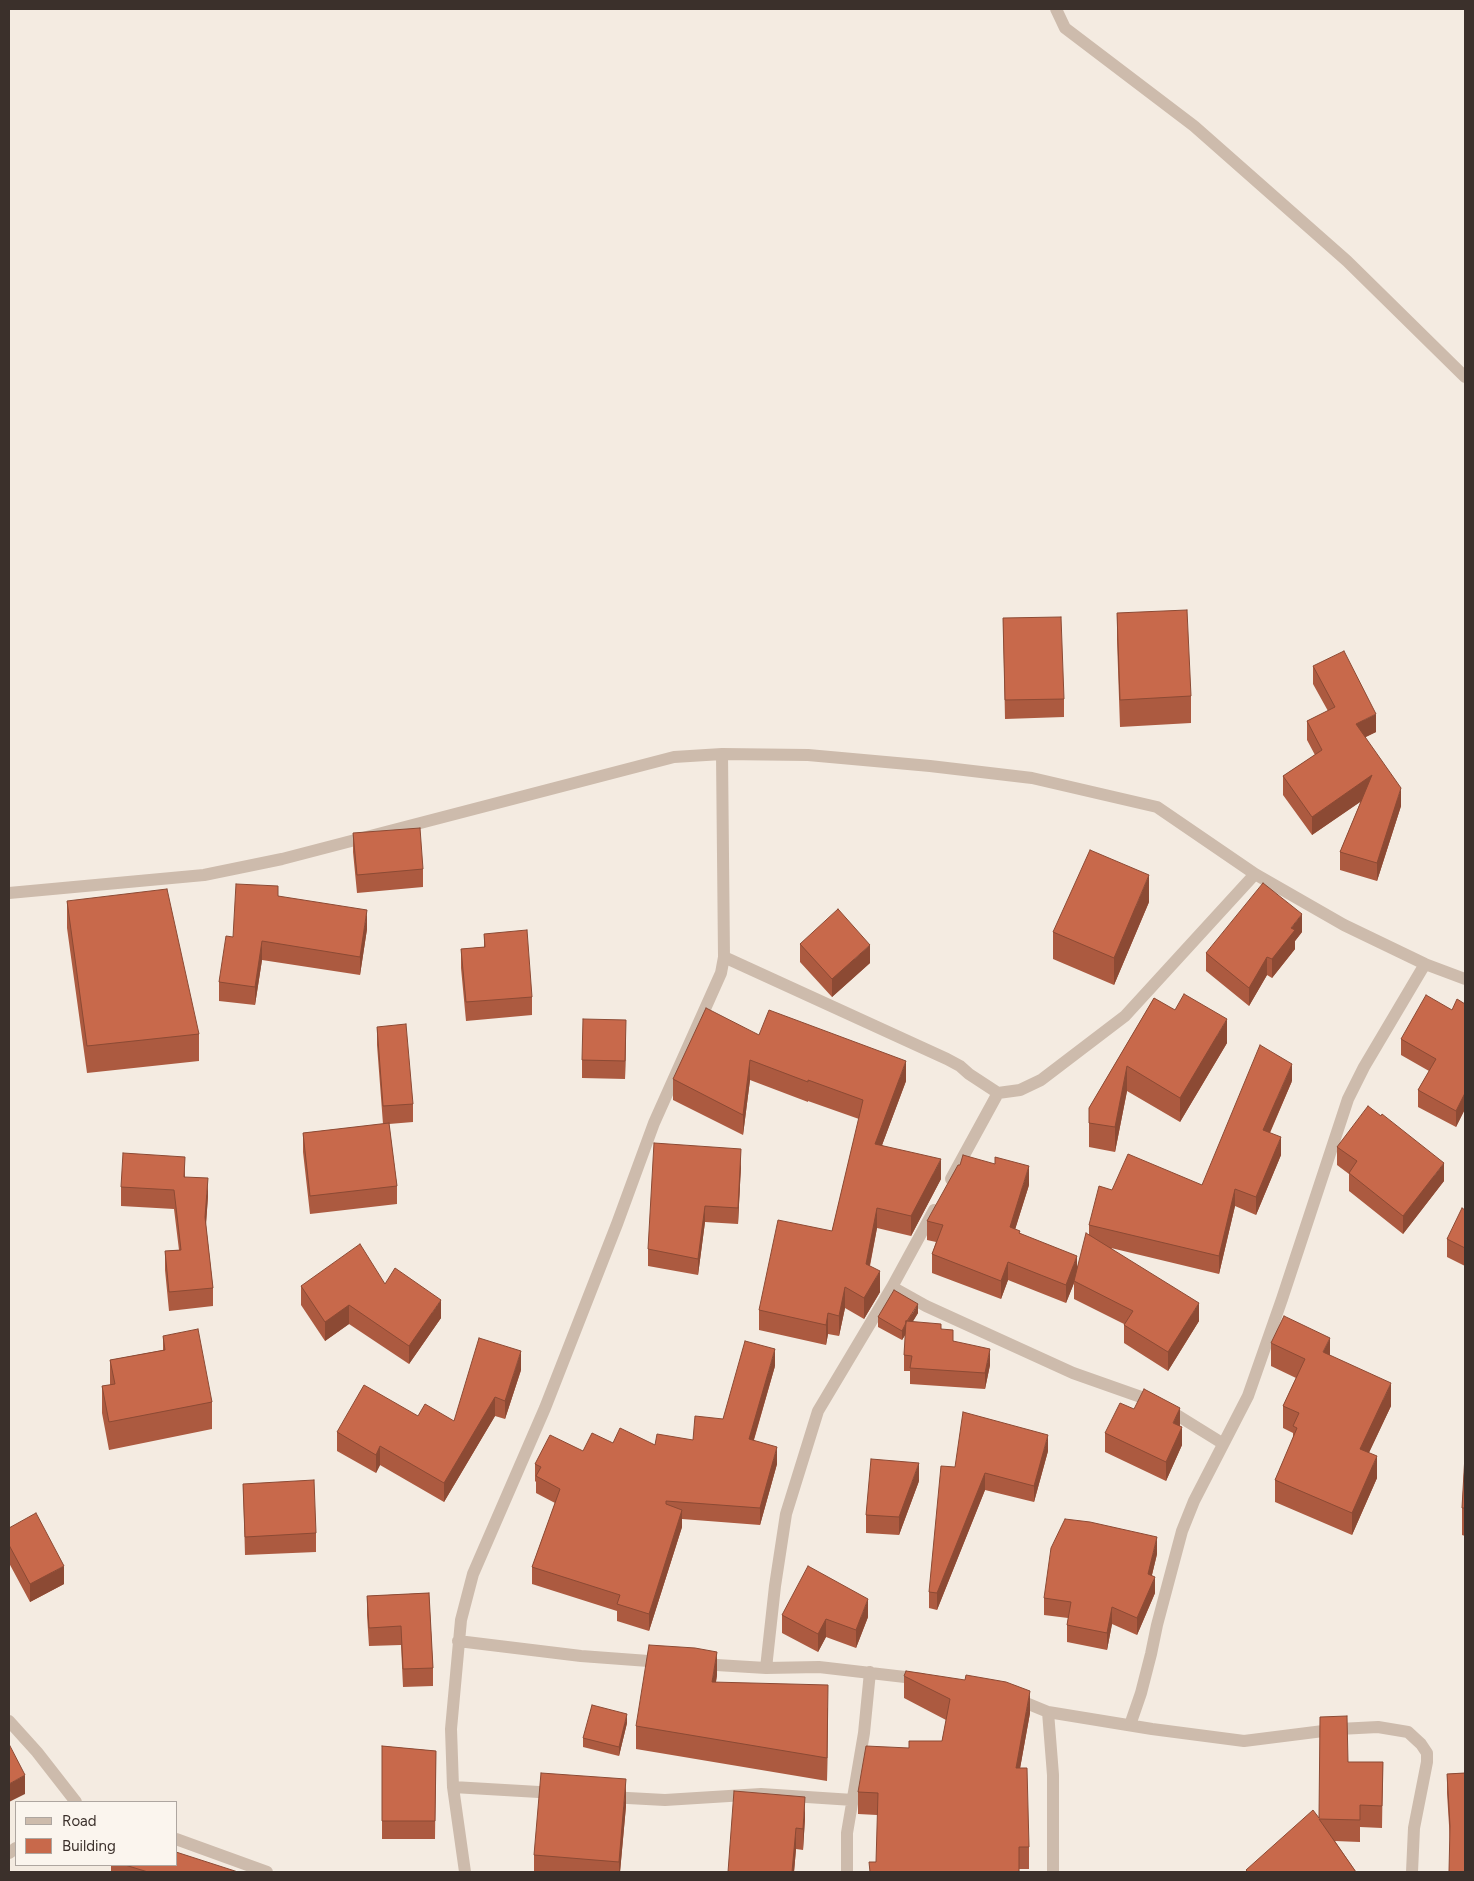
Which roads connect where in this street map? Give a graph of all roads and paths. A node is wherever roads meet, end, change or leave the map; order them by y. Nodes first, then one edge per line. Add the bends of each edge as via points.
1 (1056, 9) edge
2 (1465, 377) edge
3 (722, 754) junction
4 (1255, 874) junction
5 (9, 893) edge
6 (724, 957) junction
7 (1425, 964) junction
8 (1465, 979) edge
9 (998, 1093) junction
10 (892, 1287) junction
11 (1222, 1443) junction
12 (458, 1641) junction
13 (670, 1662) edge
14 (689, 1663) edge
15 (766, 1668) junction
16 (870, 1672) junction
17 (939, 1681) edge
18 (1006, 1696) edge
19 (1048, 1712) junction
20 (9, 1722) edge
21 (1130, 1724) junction
22 (453, 1787) junction
23 (569, 1794) edge
24 (598, 1796) edge
25 (853, 1800) junction
26 (75, 1801) edge
27 (178, 1840) edge
28 (267, 1872) edge
29 (465, 1872) edge
30 (847, 1872) edge
31 (1053, 1872) edge
32 (1412, 1872) edge

1 - 2 street via 1065,28 1194,126 1347,261
3 - 4 street via 808,755 1032,778 1156,807
3 - 5 street via 674,757 282,859 204,875
3 - 6 street
4 - 7 street via 1344,925
4 - 9 street via 1125,1016 1042,1080 1020,1090
6 - 9 street via 947,1059
6 - 12 street via 721,973 654,1123 545,1408 473,1574
7 - 8 street
7 - 11 street via 1348,1099 1248,1396
9 - 10 street
10 - 11 street via 926,1306 1073,1373 1157,1404
10 - 15 street via 818,1411 805,1450 786,1514
11 - 21 street via 1182,1531
12 - 13 street via 581,1656
12 - 22 street via 451,1729
14 - 15 street
15 - 16 street via 820,1667
16 - 17 street
16 - 25 street
18 - 19 street
19 - 21 street
19 - 31 street via 1053,1775
20 - 26 street
21 - 32 street via 1244,1741 1358,1728 1378,1727 1408,1732 1427,1753 1414,1828
22 - 23 street
22 - 29 street
24 - 25 street via 665,1800 761,1794
25 - 30 street via 847,1833
27 - 28 street

